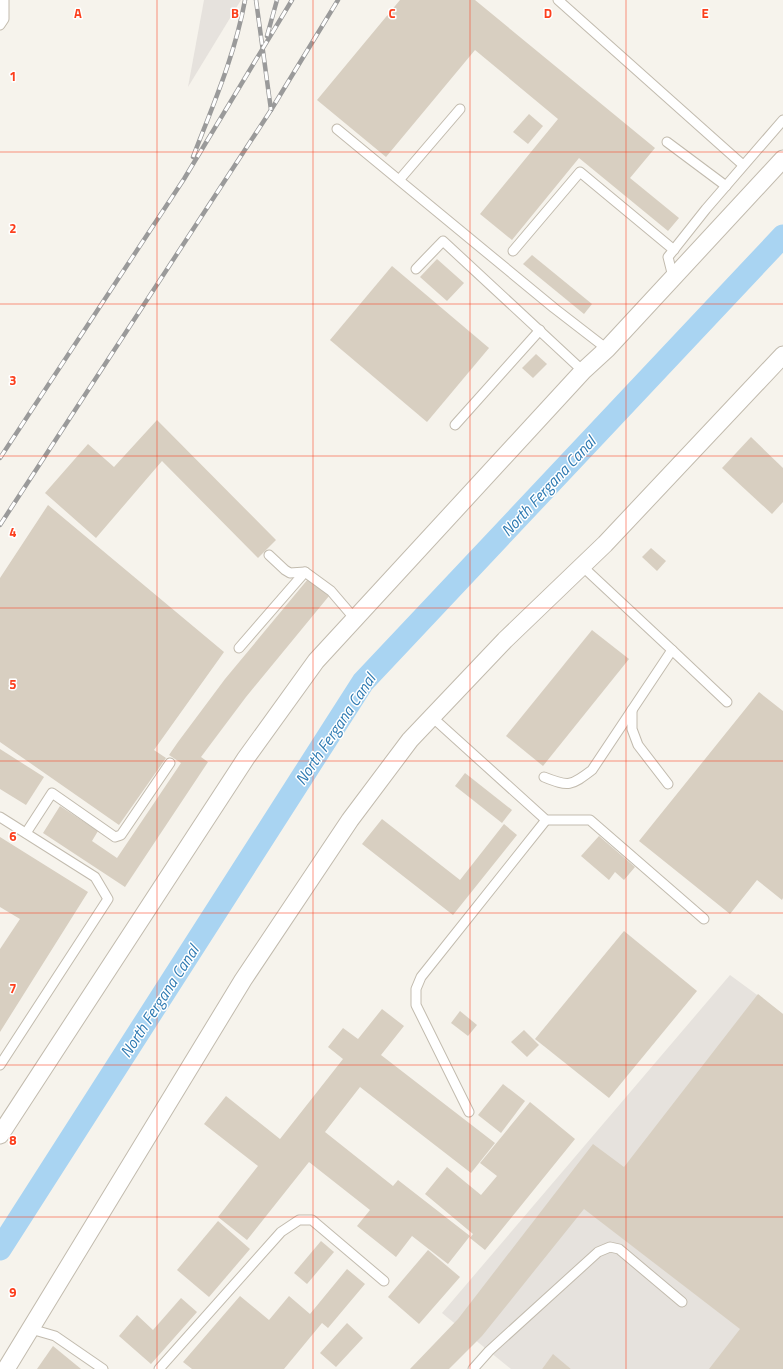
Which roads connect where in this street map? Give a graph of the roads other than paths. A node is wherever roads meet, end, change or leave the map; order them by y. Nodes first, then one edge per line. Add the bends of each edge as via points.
1 (4, 0) edge
2 (558, 0) edge
3 (0, 25) edge
4 (460, 109) dead end
5 (783, 120) edge
6 (337, 129) dead end
7 (667, 142) dead end
8 (783, 160) edge
9 (743, 166) junction
10 (400, 179) junction
11 (726, 186) junction
12 (674, 250) junction
13 (513, 251) dead end
14 (416, 269) dead end
15 (673, 277) junction
16 (540, 330) junction
17 (607, 349) junction
18 (783, 356) edge
19 (583, 371) junction
20 (456, 425) dead end
21 (269, 555) dead end
22 (582, 566) junction
23 (305, 572) junction
24 (355, 618) junction
25 (239, 648) dead end
26 (672, 650) junction
27 (727, 702) dead end
28 (632, 710) junction
29 (432, 717) junction
30 (170, 763) dead end
31 (544, 778) dead end
32 (668, 784) dead end
33 (0, 817) edge
34 (546, 820) junction
35 (26, 833) junction
36 (704, 919) dead end
37 (0, 1065) edge
38 (469, 1112) dead end
39 (0, 1135) edge
40 (384, 1281) dead end
41 (682, 1302) dead end
42 (31, 1329) junction
43 (6, 1369) edge
44 (103, 1369) edge
45 (159, 1369) edge
46 (473, 1369) edge

1 - 3 lane via 4,19
2 - 9 lane
4 - 10 lane
5 - 9 lane
6 - 10 lane
7 - 11 lane
8 - 15 street
9 - 11 lane
10 - 17 lane
11 - 12 lane
12 - 13 lane via 580,172
12 - 15 lane via 668,257
14 - 16 lane via 443,241
15 - 17 street
16 - 19 lane
16 - 20 lane
17 - 19 street
18 - 22 street
19 - 24 street
21 - 23 lane via 290,573
22 - 26 lane
22 - 29 street via 505,640
23 - 24 lane via 331,591
23 - 25 lane
24 - 39 street via 316,661 246,758
26 - 27 lane
26 - 28 lane
28 - 31 lane via 592,770 577,782 563,784
28 - 32 lane via 632,729 638,745
29 - 34 lane
29 - 42 street via 410,740 350,820 243,980
30 - 35 lane via 121,836 115,837 52,793
33 - 35 lane
34 - 36 lane via 590,820
34 - 38 lane via 421,977 416,989 416,1005
35 - 37 lane via 95,877 108,899
40 - 45 lane via 312,1220 299,1220 281,1232
41 - 46 lane via 620,1249 610,1247 598,1252 489,1351
42 - 43 street
42 - 44 lane via 55,1336

